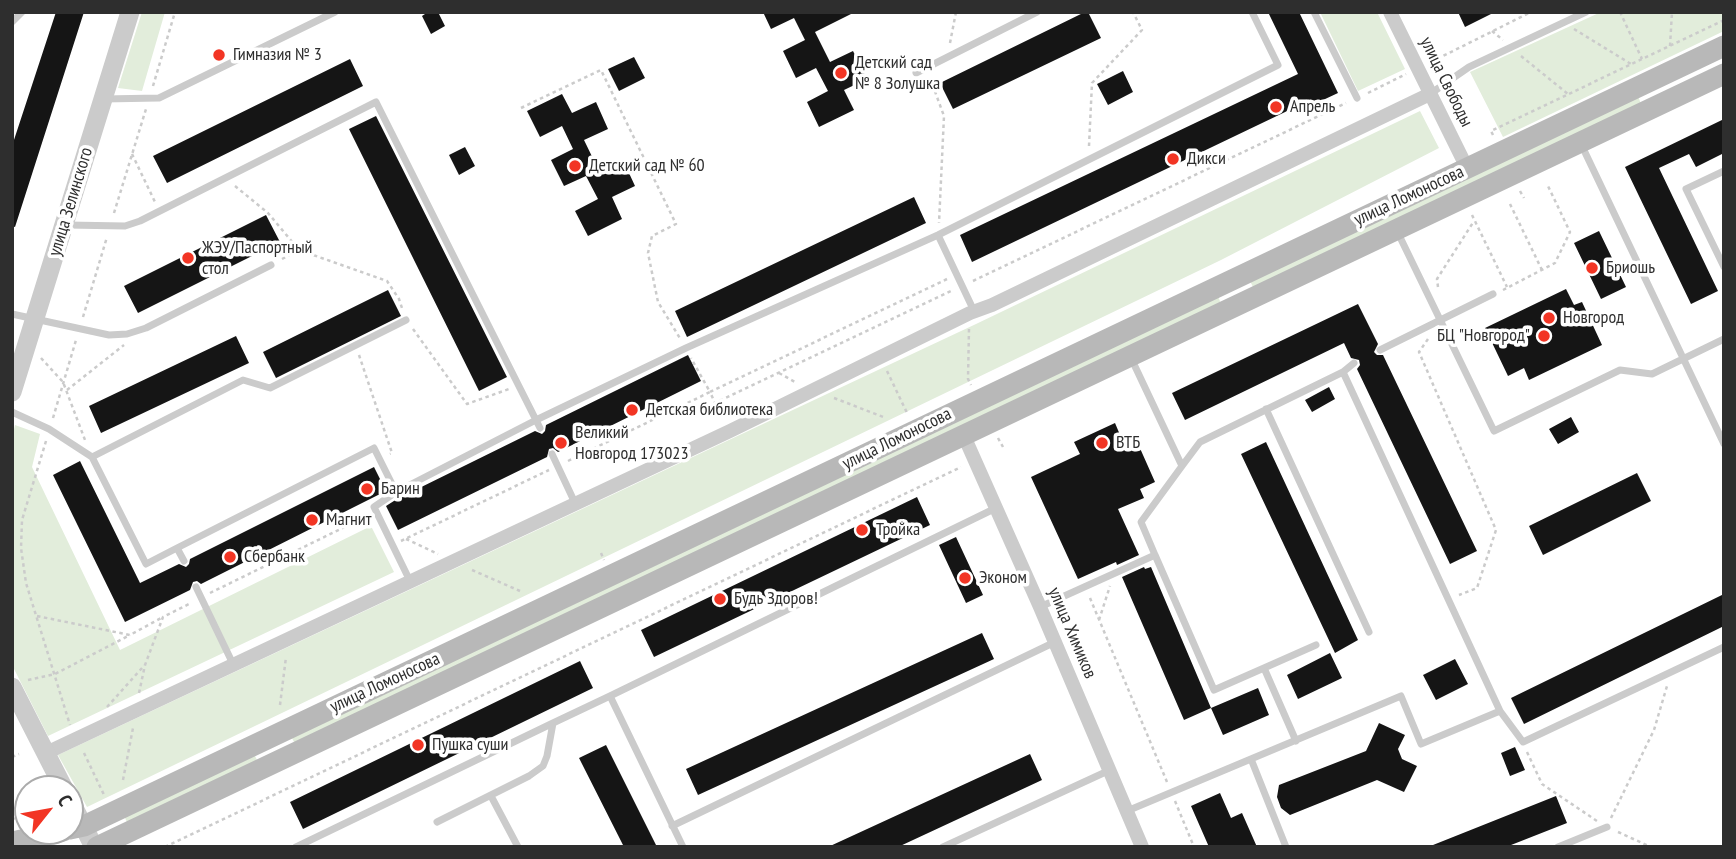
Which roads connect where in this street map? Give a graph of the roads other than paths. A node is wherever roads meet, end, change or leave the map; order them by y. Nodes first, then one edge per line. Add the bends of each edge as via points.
1 (22, 12) edge
2 (130, 12) edge
3 (312, 12) edge
4 (335, 12) edge
5 (1037, 12) edge
6 (1252, 12) edge
7 (1314, 12) edge
8 (1390, 12) edge
9 (1586, 12) edge
10 (317, 21) junction
11 (12, 22) edge
12 (1724, 46) edge
13 (916, 74) dead end
14 (1724, 74) edge
15 (1649, 82) junction
16 (1430, 94) junction
17 (1357, 98) road end
18 (103, 99) junction
19 (1660, 104) junction
20 (1580, 142) junction
21 (1467, 168) junction
22 (1724, 171) edge
23 (63, 225) junction
24 (1396, 230) junction
25 (938, 236) junction
26 (271, 265) dead end
27 (1724, 267) edge
28 (1230, 281) junction
29 (1493, 295) road end
30 (1241, 303) junction
31 (972, 312) junction
32 (12, 314) edge
33 (34, 320) junction
34 (406, 320) dead end
35 (1440, 321) junction
36 (1724, 339) edge
37 (1380, 351) dead end
38 (1130, 356) junction
39 (1682, 359) junction
40 (1354, 363) dead end
41 (1343, 372) junction
42 (12, 392) edge
43 (1266, 410) junction
44 (12, 412) edge
45 (536, 419) junction
46 (540, 428) dead end
47 (964, 436) junction
48 (1724, 444) edge
49 (552, 454) dead end
50 (92, 457) junction
51 (1182, 467) junction
52 (396, 492) junction
53 (575, 503) junction
54 (996, 508) junction
55 (177, 548) junction
56 (1155, 555) junction
57 (184, 561) dead end
58 (410, 581) junction
59 (196, 587) dead end
60 (1040, 607) junction
61 (1369, 632) dead end
62 (1055, 642) junction
63 (1317, 645) dead end
64 (1724, 647) edge
65 (233, 664) junction
66 (1265, 668) junction
67 (18, 684) edge
68 (610, 696) junction
69 (1500, 711) junction
70 (553, 723) junction
71 (269, 738) junction
72 (1296, 741) junction
73 (46, 753) junction
74 (1251, 759) junction
75 (280, 760) junction
76 (1110, 770) junction
77 (57, 775) edge
78 (491, 796) junction
79 (1127, 811) junction
80 (437, 822) dead end
81 (84, 823) edge
82 (672, 826) junction
83 (1607, 827) road end
84 (96, 847) edge
85 (296, 847) edge
86 (518, 847) edge
87 (683, 847) edge
88 (943, 847) edge
89 (1142, 847) edge
90 (1286, 847) edge
91 (1558, 847) edge

1 - 11 lane
2 - 18 street, улица Зелинского
3 - 10 lane
4 - 10 lane
5 - 13 lane
6 - 25 lane via 1278,65
7 - 17 lane
8 - 16 street, улица Свободы
9 - 16 lane via 1469,67
10 - 18 lane via 159,98
12 - 15 main road, улица Ломоносова
14 - 19 main road, улица Ломоносова
15 - 19 main road
15 - 21 main road, улица Ломоносова
16 - 21 street, улица Свободы
16 - 31 street
18 - 23 street, улица Зелинского
19 - 20 main road, улица Ломоносова
20 - 24 main road, улица Ломоносова
20 - 39 lane
21 - 28 main road, улица Ломоносова
22 - 27 lane via 1686,189
23 - 33 street, улица Зелинского
23 - 45 lane via 125,226 376,102
24 - 30 main road, улица Ломоносова
24 - 35 lane
25 - 31 lane
25 - 45 lane
26 - 33 lane via 127,334 109,335
28 - 30 main road
28 - 71 main road, улица Ломоносова
29 - 35 lane
30 - 38 main road, улица Ломоносова
31 - 53 street
32 - 33 lane
33 - 42 street, улица Зелинского
34 - 50 lane via 270,388 243,380
35 - 37 lane
35 - 39 lane via 1494,431 1620,370 1652,374
36 - 39 lane
38 - 47 main road, улица Ломоносова
38 - 51 lane
39 - 48 lane
40 - 41 lane
41 - 43 lane
41 - 69 lane
43 - 51 lane via 1200,442
43 - 61 lane
44 - 50 lane
45 - 46 lane
45 - 52 lane
47 - 54 street, улица Химиков
47 - 75 main road, улица Ломоносова
49 - 53 lane
50 - 55 lane via 146,564
51 - 56 lane via 1141,522
52 - 55 lane via 374,448
52 - 58 lane via 374,507
53 - 58 street
54 - 60 street, улица Химиков
54 - 68 lane
55 - 57 lane
56 - 60 lane
56 - 66 lane via 1214,690
58 - 65 street
59 - 65 lane
60 - 62 street, улица Химиков
62 - 76 street, улица Химиков
62 - 82 lane
63 - 66 lane
64 - 69 lane via 1523,742
65 - 73 street
66 - 72 lane
67 - 73 street
68 - 70 lane
68 - 82 lane
69 - 72 lane via 1421,744 1401,696
70 - 78 lane via 543,766
70 - 85 lane
71 - 75 main road
71 - 81 main road, улица Ломоносова
72 - 74 lane
73 - 77 street
74 - 79 lane
74 - 90 lane
75 - 84 main road, улица Ломоносова
76 - 79 street, улица Химиков
76 - 88 lane
78 - 80 lane
78 - 86 lane
79 - 89 street, улица Химиков
82 - 87 lane
83 - 91 lane

